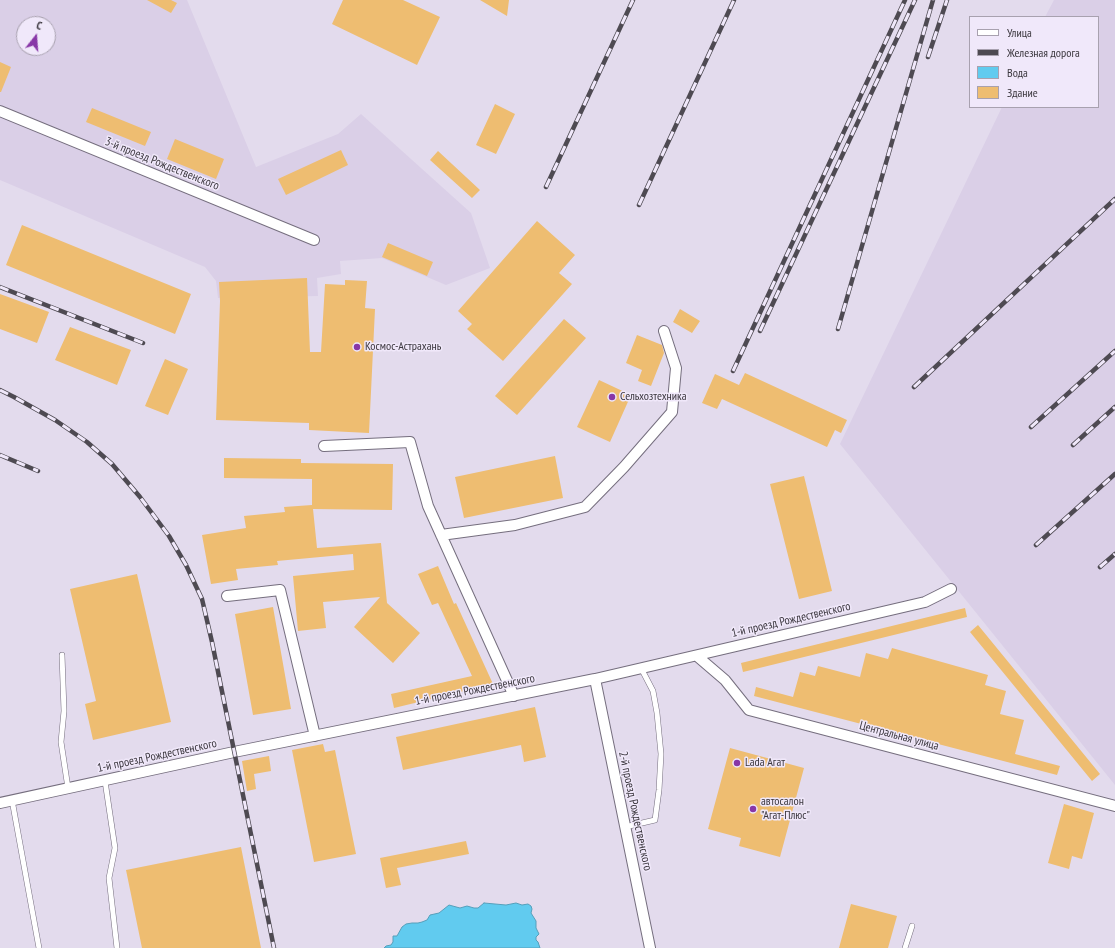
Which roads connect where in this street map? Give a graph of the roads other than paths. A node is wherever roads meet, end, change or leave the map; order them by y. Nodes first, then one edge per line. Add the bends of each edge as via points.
1 (0, 111) edge
2 (314, 240) dead end
3 (664, 331) dead end
4 (324, 446) dead end
5 (441, 535) junction
6 (951, 588) dead end
7 (227, 596) dead end
8 (62, 655) dead end
9 (697, 656) junction
10 (641, 668) junction
11 (595, 679) junction
12 (514, 696) junction
13 (314, 736) junction
14 (105, 781) junction
15 (68, 788) junction
16 (12, 800) junction
17 (0, 803) edge
18 (1115, 806) edge
19 (625, 827) junction
20 (912, 926) dead end
21 (39, 948) edge
22 (117, 948) edge
23 (650, 948) edge
24 (905, 948) edge

1 - 2 street, 3-й проезд Рождественского
3 - 5 street via 676,368 672,412 586,507 515,525
4 - 5 street via 410,442 428,506
5 - 12 street
6 - 9 street, 1-й проезд Рождественского via 925,602
7 - 13 street via 280,590
8 - 15 lane via 64,711 61,742
9 - 10 street, 1-й проезд Рождественского
9 - 18 street, Центральная улица via 725,680 750,710
10 - 11 street, 1-й проезд Рождественского
10 - 19 lane via 653,691 661,754 659,790 655,820
11 - 12 street, 1-й проезд Рождественского
11 - 19 street, 2-й проезд Рождественского
12 - 13 street, 1-й проезд Рождественского
13 - 14 street, 1-й проезд Рождественского
14 - 15 street, 1-й проезд Рождественского
14 - 22 lane via 115,848 109,878
15 - 16 street, 1-й проезд Рождественского
16 - 17 street, 1-й проезд Рождественского
16 - 21 lane
19 - 23 street, 2-й проезд Рождественского
20 - 24 lane

